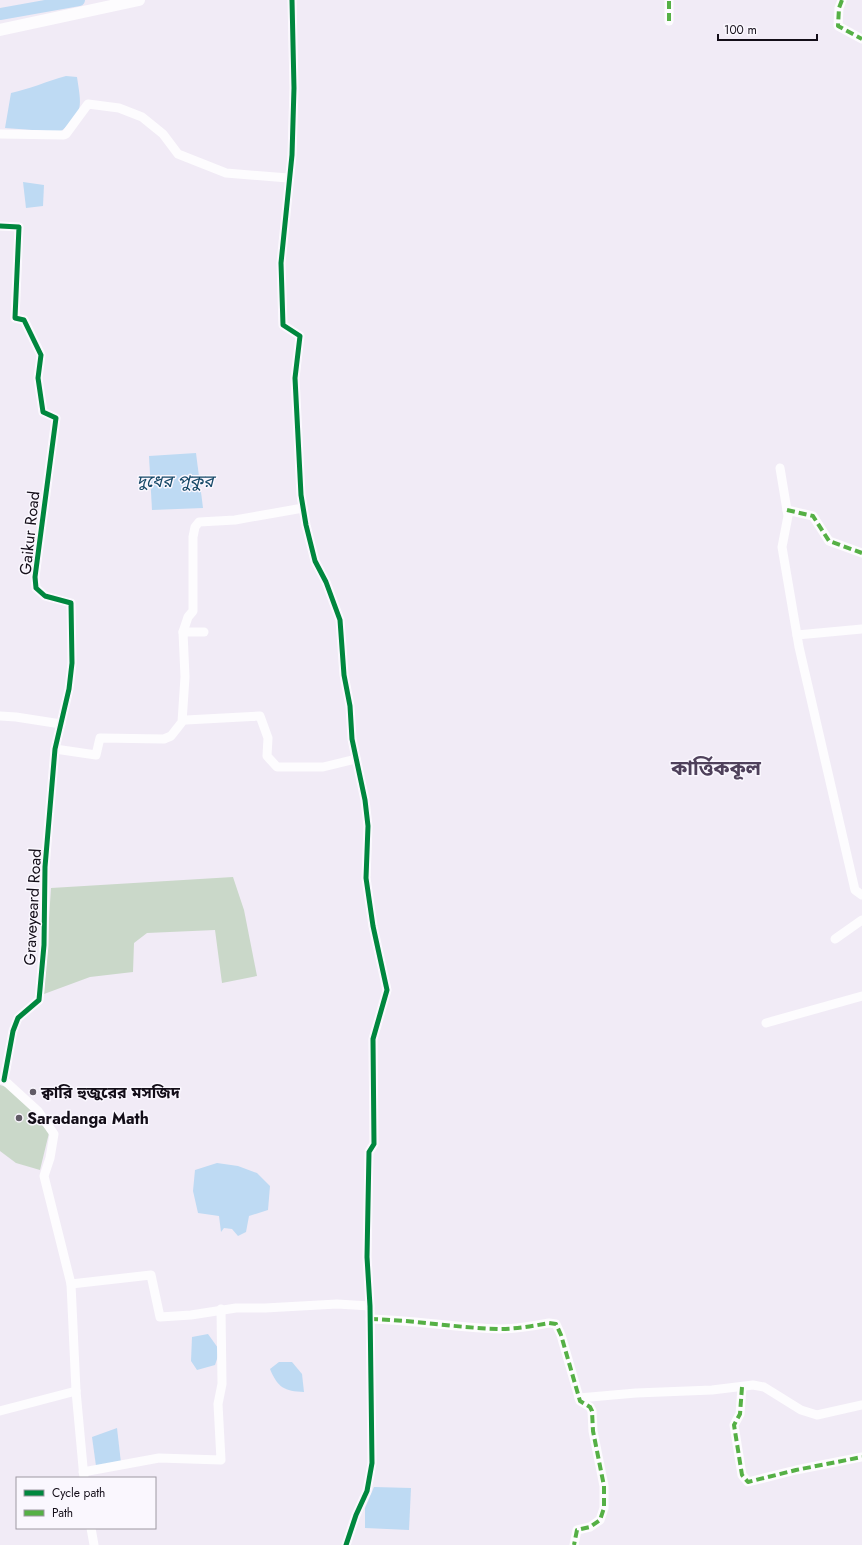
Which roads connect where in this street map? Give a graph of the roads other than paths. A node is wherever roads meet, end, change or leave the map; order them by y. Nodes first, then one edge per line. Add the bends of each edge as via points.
1 (139, 0) edge
2 (292, 0) edge
3 (669, 0) edge
4 (842, 0) edge
5 (669, 21) dead end
6 (0, 30) edge
7 (862, 38) edge
8 (0, 134) edge
9 (288, 178) junction
10 (0, 226) edge
11 (780, 468) dead end
12 (303, 508) junction
13 (787, 510) junction
14 (862, 553) edge
15 (862, 629) edge
16 (184, 632) junction
17 (204, 632) dead end
18 (797, 635) junction
19 (0, 716) edge
20 (186, 720) dead end
21 (61, 724) junction
22 (56, 750) junction
23 (356, 759) junction
24 (862, 895) edge
25 (862, 920) edge
26 (835, 939) dead end
27 (862, 996) edge
28 (766, 1023) dead end
29 (2, 1079) edge
30 (71, 1284) junction
31 (370, 1306) junction
32 (221, 1310) junction
33 (370, 1320) junction
34 (742, 1386) junction
35 (76, 1391) junction
36 (579, 1398) junction
37 (862, 1405) edge
38 (0, 1411) edge
39 (862, 1458) edge
40 (84, 1475) edge
41 (91, 1529) edge
42 (94, 1545) edge
43 (346, 1545) edge
44 (574, 1545) edge

1 - 6 main road
2 - 9 street via 294,88 292,155
3 - 5 street
4 - 7 street via 838,26
8 - 9 street via 64,135 88,104 119,108 142,117 163,134 178,154 226,173
9 - 12 street via 281,262 283,325 300,336 295,378
10 - 21 street, Gaikur Road via 19,227 15,318 24,320 41,355 38,378 43,412 56,418 35,572 36,588 45,596 71,603 72,663
11 - 13 street
12 - 16 street via 235,520 199,522 193,537 193,611 188,617
12 - 23 street via 315,561 340,620 344,675
13 - 14 street via 812,516 829,541
13 - 18 street via 782,547
15 - 18 street
16 - 17 street
16 - 22 street via 182,722 171,736 164,739 100,738 96,754
18 - 24 street via 854,890
19 - 21 street
20 - 23 street via 260,716 268,738 267,756 277,766 323,768
21 - 22 street, Graveyeard Road
22 - 29 street, Graveyeard Road via 45,867 44,945 39,1000 18,1018
23 - 31 street via 368,826 366,878 387,990 373,1039 374,1144 369,1152 367,1257
25 - 26 street
27 - 28 street
29 - 30 street via 38,1110 54,1134 44,1176
30 - 32 street via 151,1275 160,1318
30 - 35 street
31 - 32 street via 322,1304
31 - 33 street
32 - 40 street via 222,1384 218,1404 221,1460 159,1458
33 - 36 street via 403,1320 501,1329 549,1322 556,1324
33 - 43 street via 372,1463 367,1491
34 - 36 street
34 - 37 street via 764,1388 801,1410 817,1415
34 - 39 street via 740,1414 734,1425 742,1475 748,1482
35 - 38 street
35 - 40 street
36 - 44 street via 592,1411 593,1431 604,1486 604,1508 600,1520 590,1527 577,1530
41 - 42 street

